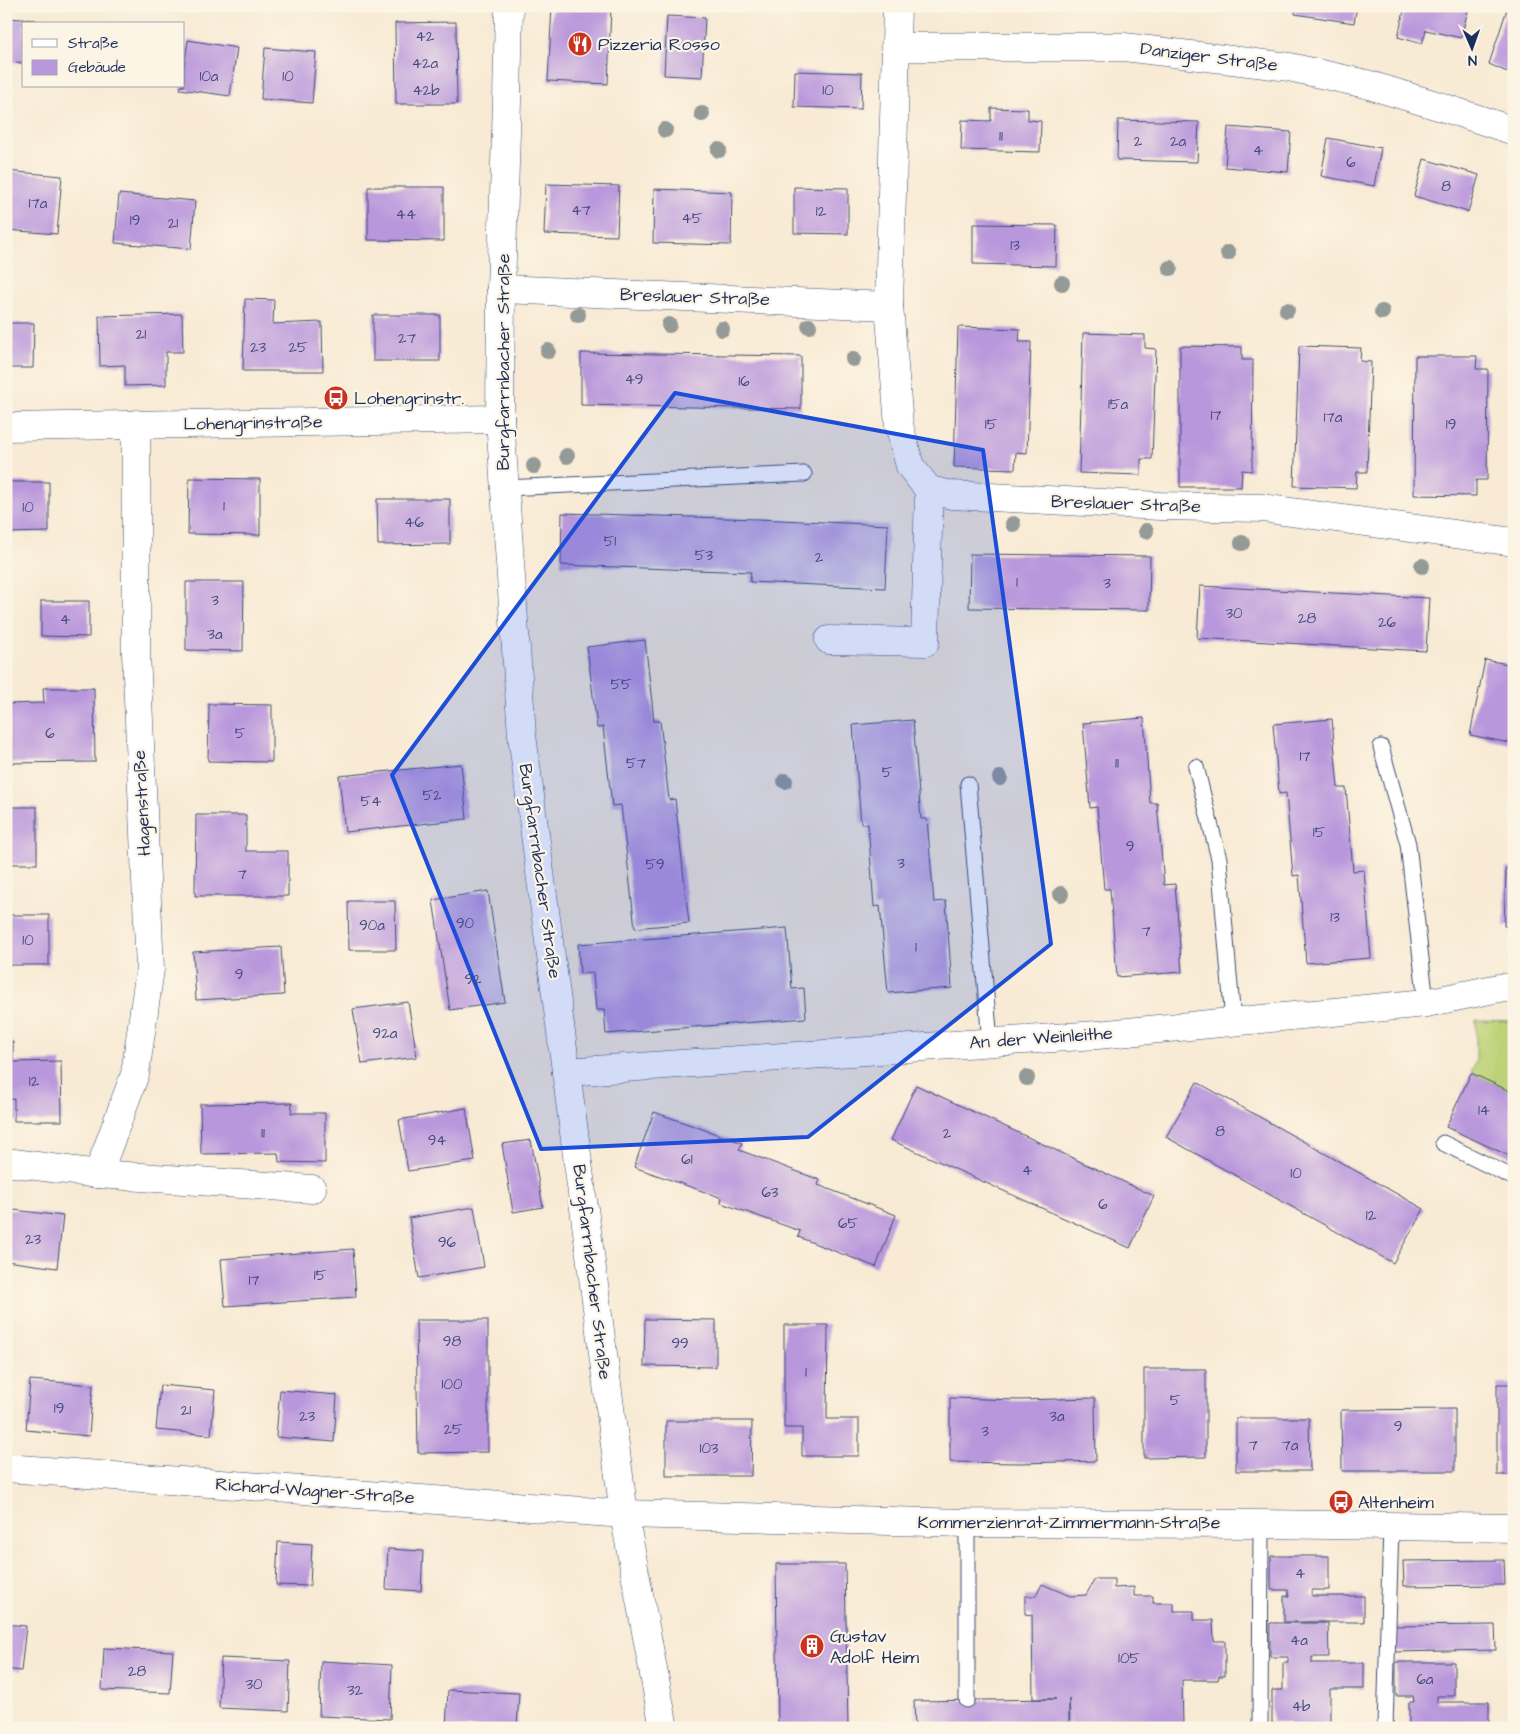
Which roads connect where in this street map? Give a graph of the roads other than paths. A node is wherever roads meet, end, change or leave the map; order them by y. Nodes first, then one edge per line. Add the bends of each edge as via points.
1 (509, 6) edge
2 (897, 6) edge
3 (895, 47) junction
4 (1514, 131) edge
5 (501, 289) junction
6 (889, 306) junction
7 (500, 418) junction
8 (136, 424) junction
9 (6, 427) edge
10 (804, 474) dead end
11 (505, 488) junction
12 (929, 490) junction
13 (1514, 542) edge
14 (829, 640) dead end
15 (1381, 747) dead end
16 (1196, 767) dead end
17 (968, 784) dead end
18 (1514, 988) edge
19 (1426, 1003) junction
20 (1233, 1021) junction
21 (990, 1042) junction
22 (566, 1072) junction
23 (1443, 1143) dead end
24 (6, 1162) edge
25 (98, 1174) junction
26 (1514, 1178) edge
27 (312, 1189) dead end
28 (6, 1468) edge
29 (624, 1514) junction
30 (967, 1523) junction
31 (1261, 1524) junction
32 (1391, 1526) junction
33 (1514, 1528) edge
34 (967, 1700) dead end
35 (664, 1728) edge
36 (1260, 1728) edge
37 (1385, 1728) edge

1 - 5 street, Burgfarrnbacher Straße
2 - 3 street
3 - 4 street, Danziger Straße via 1124,47 1280,66 1366,84
3 - 6 street
5 - 6 street, Breslauer Straße
5 - 7 street, Burgfarrnbacher Straße
6 - 12 street via 899,425 910,466
7 - 8 street, Lohengrinstraße
7 - 11 street, Burgfarrnbacher Straße
8 - 9 street, Lohengrinstraße
8 - 25 street, Hagenstraße via 136,653 150,969 135,1074
10 - 11 lane
11 - 22 street, Burgfarrnbacher Straße via 522,735
12 - 13 street, Breslauer Straße via 952,495 1032,500 1262,508
12 - 14 street via 925,642
15 - 19 lane via 1408,844
16 - 20 lane via 1219,859
17 - 21 lane
18 - 19 street, An der Weinleithe via 1499,988
19 - 20 street, An der Weinleithe
20 - 21 street, An der Weinleithe
21 - 22 street, An der Weinleithe
22 - 29 street, Burgfarrnbacher Straße
23 - 26 lane
24 - 25 street
25 - 27 street
28 - 29 street, Richard-Wagner-Straße
29 - 30 street, Kommerzienrat-Zimmermann-Straße
29 - 35 street, Burgfarrnbacher Straße
30 - 31 street, Kommerzienrat-Zimmermann-Straße
30 - 34 lane
31 - 32 street, Kommerzienrat-Zimmermann-Straße
31 - 36 lane
32 - 33 street, Kommerzienrat-Zimmermann-Straße
32 - 37 lane

